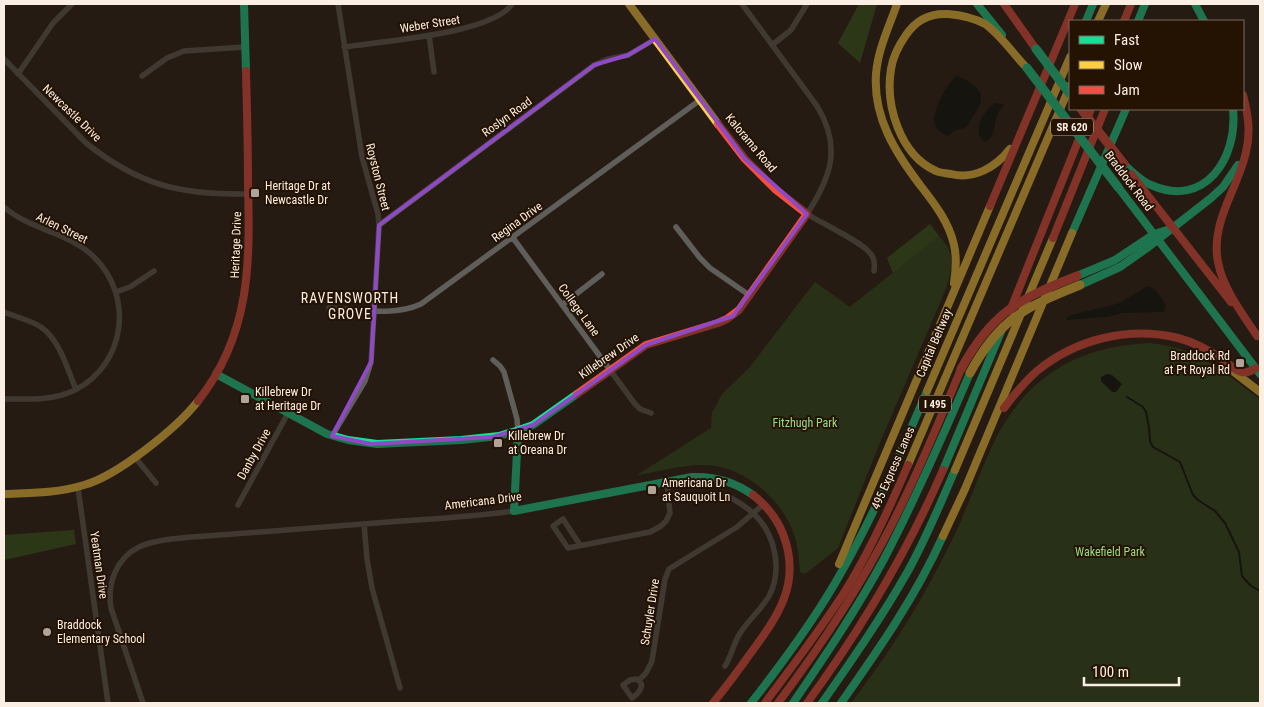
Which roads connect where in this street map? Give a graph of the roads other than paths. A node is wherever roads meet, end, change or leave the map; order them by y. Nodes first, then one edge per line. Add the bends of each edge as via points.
1 (72, 4) edge
2 (244, 4) edge
3 (338, 4) edge
4 (512, 4) edge
5 (629, 4) edge
6 (742, 4) edge
7 (807, 4) edge
8 (897, 4) edge
9 (977, 4) edge
10 (1003, 4) edge
11 (1076, 4) edge
12 (1093, 4) edge
13 (1106, 4) edge
14 (1131, 4) edge
15 (1145, 4) edge
16 (1195, 4) edge
17 (1069, 20) edge
18 (1086, 20) edge
19 (1098, 20) edge
20 (1124, 20) edge
21 (1138, 20) edge
22 (1203, 20) edge
23 (1069, 21) edge
24 (429, 35) junction
25 (655, 39) junction
26 (772, 45) junction
27 (245, 47) junction
28 (344, 47) junction
29 (4, 59) edge
30 (1069, 59) edge
31 (1026, 68) junction
32 (434, 72) dead end
33 (18, 74) junction
34 (142, 76) dead end
35 (1069, 88) edge
36 (1069, 93) edge
37 (1244, 98) edge
38 (700, 100) junction
39 (1082, 110) edge
40 (1091, 110) edge
41 (1105, 110) edge
42 (1126, 110) edge
43 (1233, 110) edge
44 (1023, 130) junction
45 (1250, 140) junction
46 (1124, 164) junction
47 (249, 194) junction
48 (4, 207) edge
49 (807, 214) junction
50 (379, 225) junction
51 (676, 227) dead end
52 (1172, 228) junction
53 (1156, 237) junction
54 (513, 238) junction
55 (154, 271) dead end
56 (874, 271) dead end
57 (602, 274) dead end
58 (116, 292) junction
59 (750, 295) junction
60 (562, 305) junction
61 (329, 308) dead end
62 (375, 310) junction
63 (946, 310) junction
64 (4, 312) edge
65 (1259, 338) edge
66 (1212, 354) junction
67 (493, 360) dead end
68 (1259, 369) edge
69 (610, 370) junction
70 (966, 371) junction
71 (216, 374) junction
72 (76, 389) junction
73 (1260, 392) edge
74 (4, 399) edge
75 (288, 413) junction
76 (651, 413) dead end
77 (518, 432) junction
78 (332, 436) junction
79 (981, 450) junction
80 (134, 456) junction
81 (667, 481) junction
82 (156, 483) dead end
83 (78, 488) junction
84 (4, 494) edge
85 (726, 495) dead end
86 (764, 504) junction
87 (238, 505) dead end
88 (514, 511) junction
89 (754, 514) junction
90 (364, 524) junction
91 (580, 545) junction
92 (813, 619) junction
93 (725, 666) dead end
94 (638, 680) dead end
95 (400, 688) dead end
96 (108, 703) edge
97 (143, 703) edge
98 (713, 703) edge
99 (751, 703) edge
100 (765, 703) edge
101 (778, 703) edge
102 (793, 703) edge
103 (807, 703) edge
104 (822, 703) edge
105 (841, 703) edge

1 - 33 street via 54,23
2 - 27 main road, Heritage Drive
3 - 28 street, Royston Street
4 - 24 street, Weber Street via 476,26
5 - 25 main road, Kalorama Road
6 - 26 street, Killebrew Drive
7 - 26 street via 791,30
8 - 63 main road via 878,58 878,106 891,144 950,231 956,269
9 - 31 main road, Braddock Road / SR 620
10 - 36 main road, bridge
11 - 17 main road
12 - 18 main road
13 - 19 main road
14 - 20 main road
15 - 21 main road
16 - 22 main road
23 - 44 main road
24 - 28 street, Weber Street
24 - 32 street
25 - 38 main road, Kalorama Road
25 - 50 street, Roslyn Road via 628,55 594,66
26 - 49 street, Killebrew Drive via 817,106 829,135 831,156 828,176
27 - 34 street via 184,51 166,58
27 - 47 main road, Heritage Drive
28 - 50 street, Royston Street via 362,157 376,201
29 - 33 street, Newcastle Drive
30 - 92 main road, Capital Beltway / I 495 via 887,485 842,572
31 - 44 main road via 986,26 965,16 938,14 918,22 900,40 892,57 890,80 892,108 903,137 925,164 944,174 969,175 990,169 1007,154
31 - 53 main road, Braddock Road / SR 620, bridge
33 - 47 street, Newcastle Drive via 86,143 130,173 181,190
35 - 100 main road, 495 Express Lanes / I 495 via 888,511 847,587
37 - 45 main road via 1250,117
38 - 49 main road, Kalorama Road via 744,159
38 - 54 street, Regina Drive
39 - 46 main road, Braddock Road / SR 620, bridge
40 - 103 main road, I 495 via 994,349 921,517 862,626
41 - 104 main road via 1038,277 931,525 880,618
42 - 79 main road
43 - 46 main road via 1232,132 1224,161 1203,184 1180,191 1166,190 1146,183
44 - 63 main road
45 - 52 main road via 1240,162 1222,187
45 - 65 main road via 1218,227 1216,251 1229,291
46 - 52 main road, Braddock Road / SR 620
47 - 71 main road, Heritage Drive via 250,253 245,299 234,337
48 - 58 street, Arlen Street via 86,250 102,266
49 - 56 street, Kalorama Road via 866,248 873,258
49 - 59 main road, Killebrew Drive
50 - 62 street, Royston Street
51 - 59 street via 710,268
52 - 53 main road
52 - 65 main road, Braddock Road / SR 620
53 - 68 main road, Braddock Road / SR 620
53 - 70 main road, bridge via 1126,264 1079,280 1016,315 993,336
54 - 60 street, College Lane
54 - 62 street, Regina Drive via 421,304 403,310
55 - 58 street via 125,290
57 - 60 street
58 - 72 street, Arlen Street via 119,322 112,354 99,372
59 - 69 main road, Killebrew Drive via 727,319 646,345
60 - 69 street, College Lane
61 - 62 street, Regina Drive
62 - 78 street, Royston Street via 369,371
63 - 92 main road
64 - 72 street via 31,322 46,332 57,345
66 - 68 main road via 1239,371
66 - 73 main road
66 - 79 main road via 1179,338 1137,333 1091,341 1072,348 1039,368 1023,383 998,416
67 - 77 street via 504,372
69 - 76 street, College Lane via 635,404
69 - 77 main road, Killebrew Drive via 543,419
70 - 101 main road via 872,562 824,642
70 - 102 main road via 928,468 894,539 851,615
71 - 75 main road, Killebrew Drive
71 - 80 main road, Heritage Drive via 193,408
72 - 74 street, Arlen Street via 44,398
75 - 78 main road, Killebrew Drive
75 - 87 street, Danby Drive
77 - 78 main road, Killebrew Drive via 493,438 385,444 357,443
77 - 88 main road
79 - 105 main road via 930,563 886,638
80 - 82 street
80 - 83 main road, Heritage Drive via 101,480
81 - 86 main road, Americana Drive via 699,477 721,479 742,488
81 - 88 main road, Americana Drive
81 - 91 street via 670,513 661,526 650,532
83 - 84 main road, Heritage Drive
83 - 96 street, Yeatman Drive
85 - 89 street
86 - 89 street, Schuyler Drive
86 - 98 main road, Americana Drive via 780,525 787,542 789,585 776,618
88 - 90 street, Americana Drive
89 - 93 street via 773,546 775,580 763,605 739,636
89 - 94 street, Schuyler Drive via 669,570 652,661
90 - 95 street via 372,588
90 - 97 street, Americana Drive via 147,543 132,551 112,578 110,598
91 - 91 street via 568,548 553,526 563,519
92 - 99 main road, Capital Beltway / I 495

